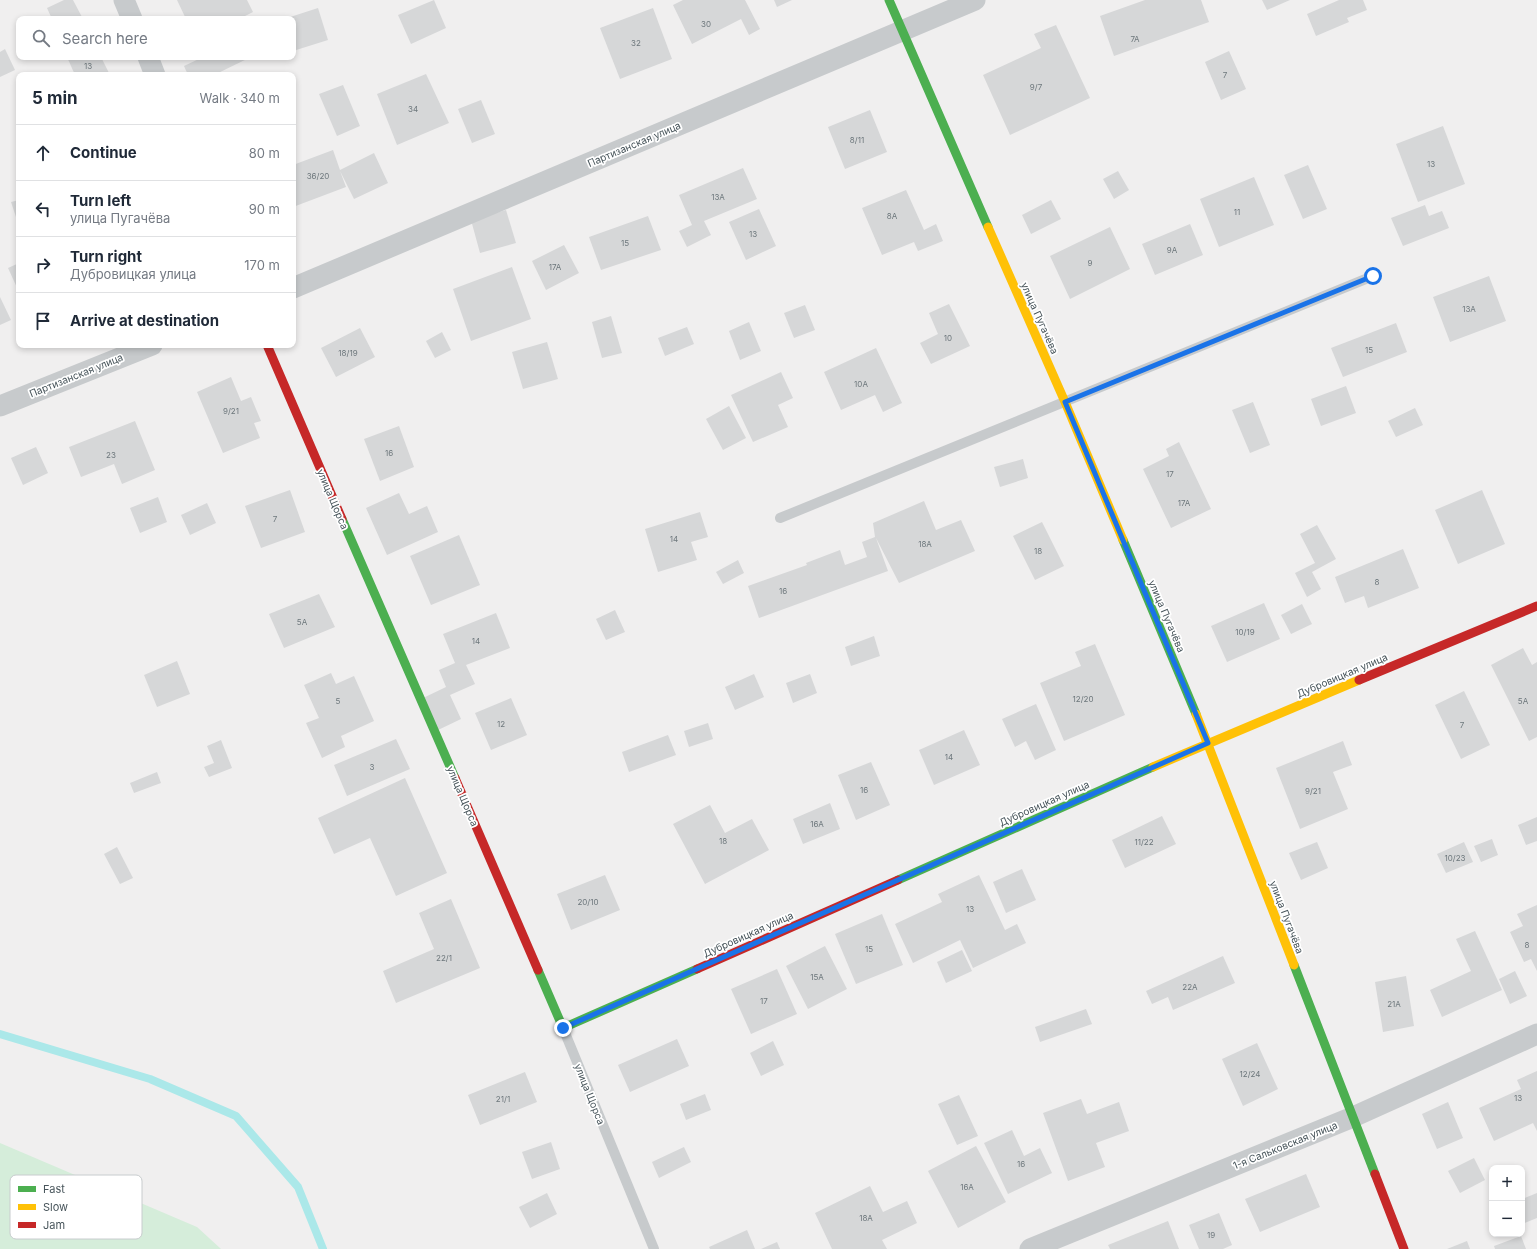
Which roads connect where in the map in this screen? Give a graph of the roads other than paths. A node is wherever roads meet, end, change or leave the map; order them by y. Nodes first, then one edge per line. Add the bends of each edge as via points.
1 (124, 0) edge
2 (890, 0) edge
3 (975, 0) edge
4 (131, 16) edge
5 (902, 31) junction
6 (149, 60) edge
7 (154, 72) edge
8 (1373, 276) dead end
9 (296, 287) edge
10 (145, 348) edge
11 (268, 348) edge
12 (1065, 402) junction
13 (0, 406) edge
14 (780, 518) dead end
15 (1537, 606) edge
16 (1208, 743) junction
17 (563, 1028) junction
18 (1537, 1034) edge
19 (1353, 1117) junction
20 (654, 1249) edge
21 (1030, 1249) edge
22 (1404, 1249) edge

1 - 4 street
2 - 5 street, улица Пугачёва
3 - 5 street, Партизанская улица
5 - 9 street, Партизанская улица
5 - 12 street, улица Пугачёва
6 - 7 street
8 - 12 lane
10 - 13 street, Партизанская улица
11 - 17 street, улица Щорса
12 - 14 lane
12 - 16 street, улица Пугачёва
15 - 16 street, Дубровицкая улица
16 - 17 street, Дубровицкая улица
16 - 19 street, улица Пугачёва
17 - 20 lane, улица Щорса
18 - 19 street, 1-я Сальковская улица
19 - 21 street, 1-я Сальковская улица
19 - 22 street, улица Пугачёва

